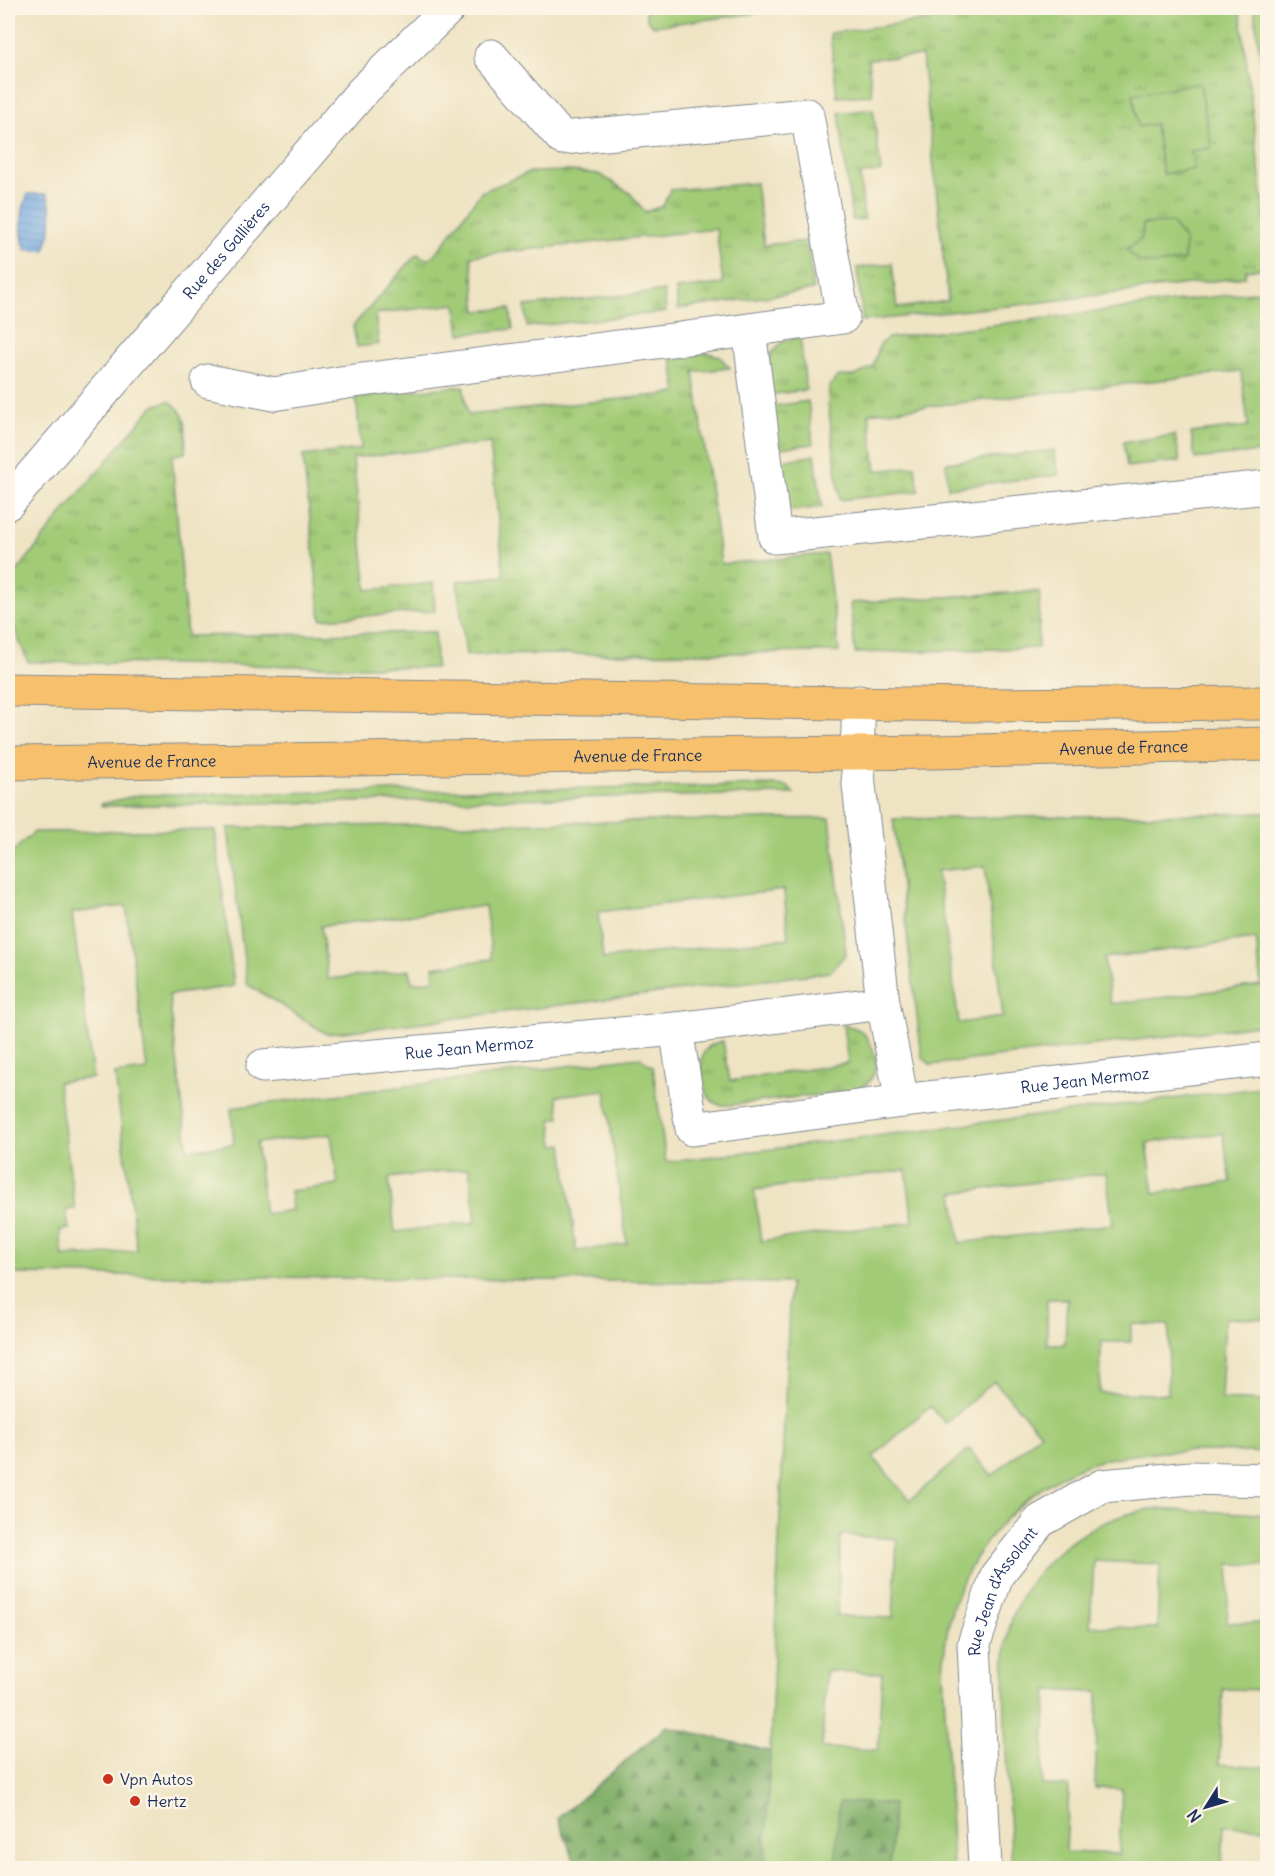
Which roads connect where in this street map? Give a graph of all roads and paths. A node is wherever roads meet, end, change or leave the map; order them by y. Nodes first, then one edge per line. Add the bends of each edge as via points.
1 (449, 8) edge
2 (491, 56) dead end
3 (749, 330) junction
4 (208, 381) dead end
5 (1268, 487) edge
6 (8, 499) edge
7 (8, 690) edge
8 (859, 702) junction
9 (1268, 703) edge
10 (1268, 744) edge
11 (857, 753) junction
12 (8, 763) edge
13 (883, 1003) junction
14 (676, 1029) junction
15 (1268, 1059) edge
16 (263, 1066) dead end
17 (902, 1101) junction
18 (1268, 1480) edge
19 (985, 1869) edge

1 - 6 street, Rue des Gallières via 363,91
2 - 3 street via 562,138 807,115 843,317
3 - 4 street via 274,394
3 - 5 street via 775,537
7 - 8 main road
8 - 9 main road
8 - 11 street
10 - 11 main road, Avenue de France
11 - 12 main road, Avenue de France
11 - 13 street
13 - 14 street, Rue Jean Mermoz
13 - 17 street
14 - 16 street, Rue Jean Mermoz
14 - 17 street, Rue Jean Mermoz via 692,1129
15 - 17 street, Rue Jean Mermoz
18 - 19 street, Rue Jean d'Assolant via 1191,1478 1102,1486 1040,1521 998,1575 974,1644

